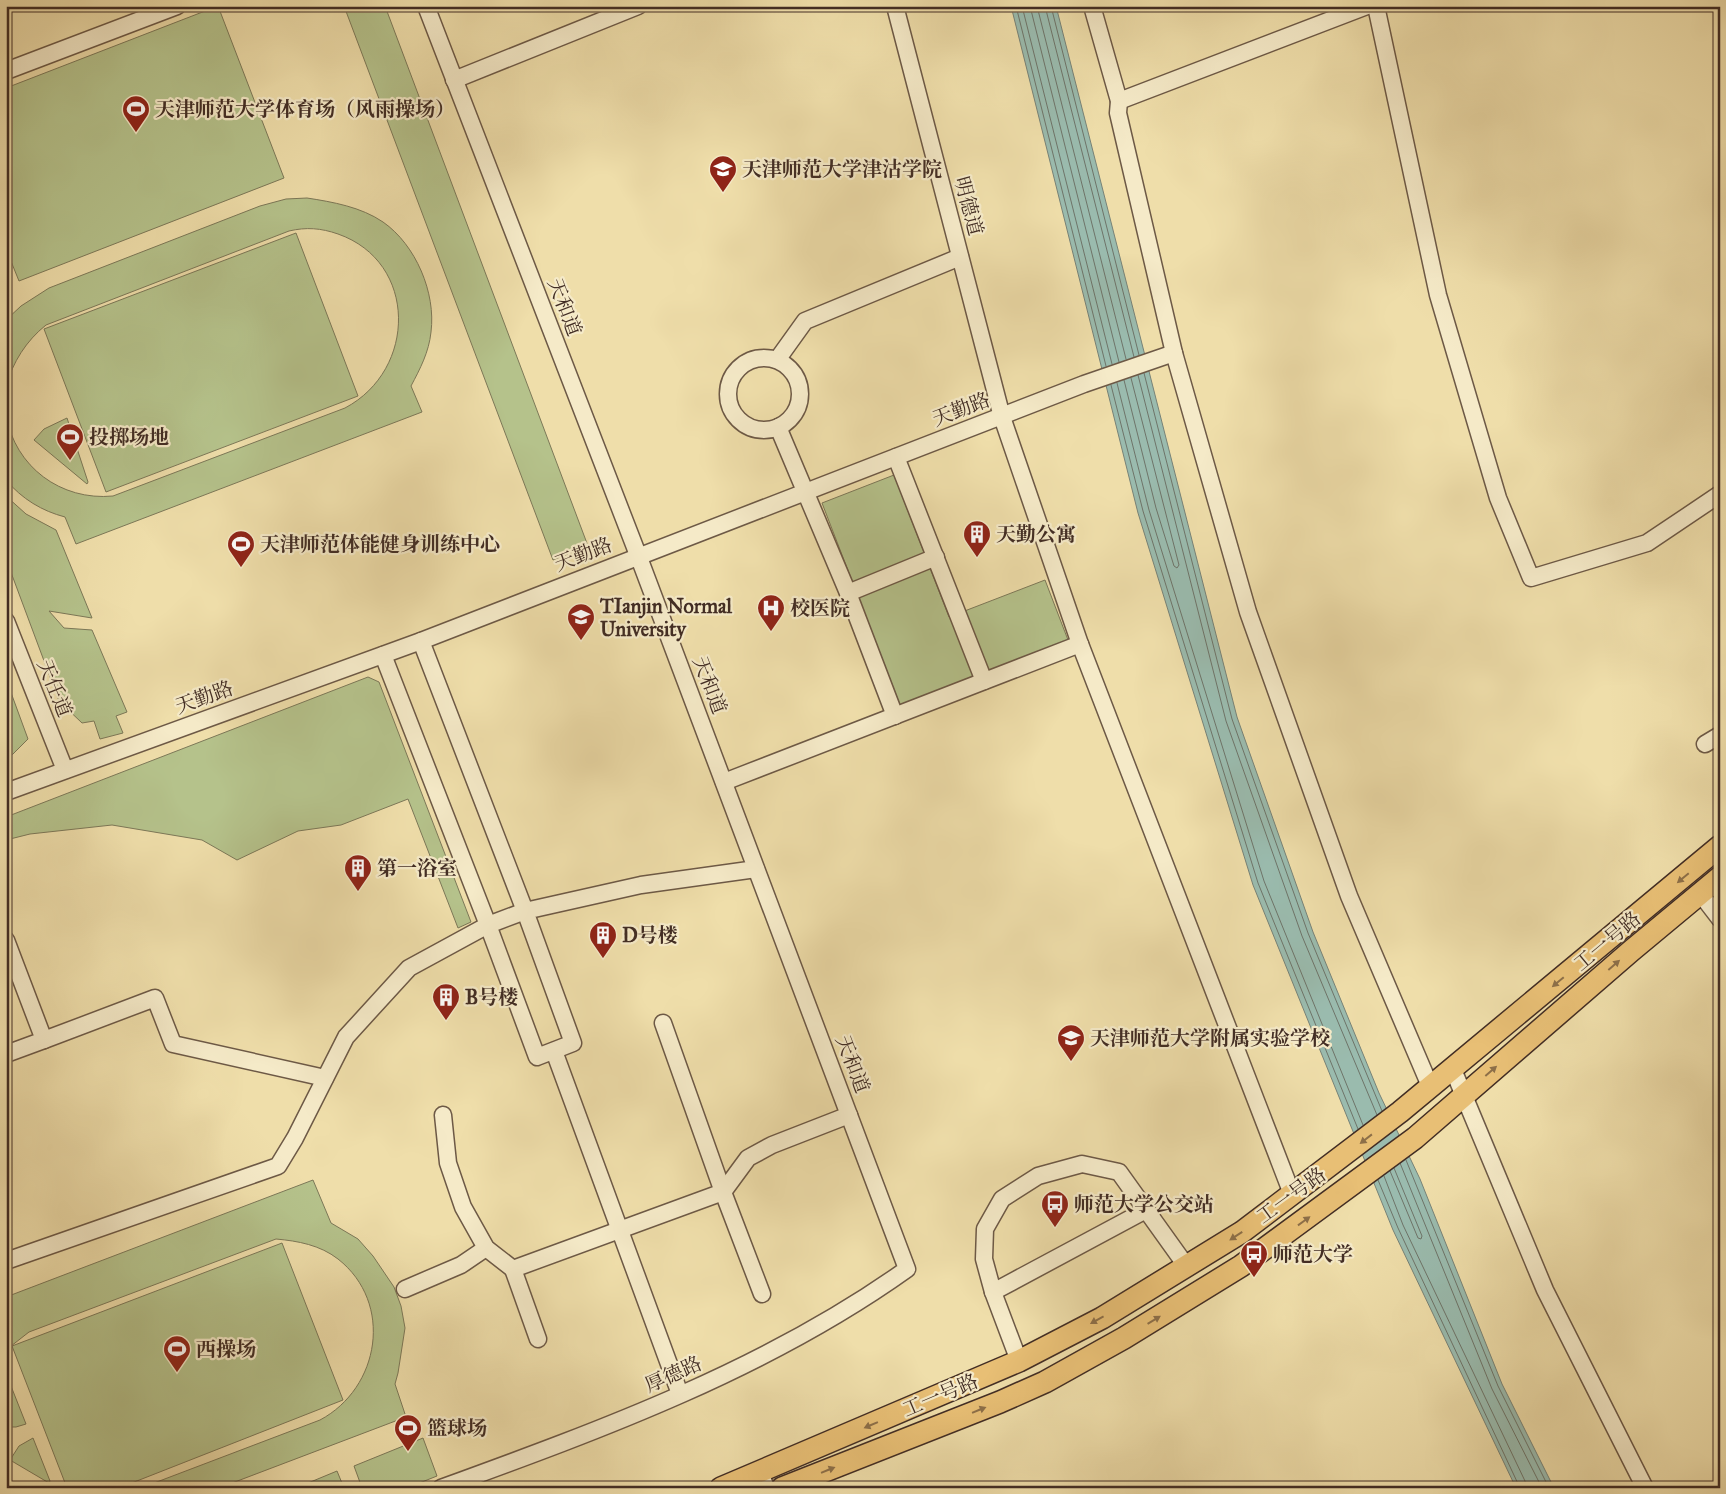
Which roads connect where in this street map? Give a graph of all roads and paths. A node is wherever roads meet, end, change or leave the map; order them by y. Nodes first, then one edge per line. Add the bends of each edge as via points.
1 (177, 6) edge
2 (426, 6) edge
3 (638, 6) edge
4 (895, 6) edge
5 (1092, 6) edge
6 (1367, 6) edge
7 (1376, 6) edge
8 (6, 72) edge
9 (454, 80) junction
10 (1119, 102) junction
11 (960, 257) junction
12 (1174, 353) junction
13 (777, 360) junction
14 (1002, 417) junction
15 (778, 427) junction
16 (896, 457) junction
17 (806, 491) junction
18 (1720, 494) edge
19 (638, 555) junction
20 (936, 557) junction
21 (848, 593) junction
22 (6, 620) edge
23 (421, 641) junction
24 (1080, 644) junction
25 (383, 655) junction
26 (984, 681) junction
27 (896, 716) junction
28 (1720, 735) edge
29 (1705, 744) dead end
30 (65, 770) junction
31 (724, 782) junction
32 (6, 792) edge
33 (1720, 846) edge
34 (756, 869) junction
35 (1720, 878) edge
36 (1700, 894) junction
37 (525, 911) junction
38 (1720, 919) edge
39 (488, 925) junction
40 (6, 940) edge
41 (664, 1023) dead end
42 (44, 1040) junction
43 (554, 1051) junction
44 (6, 1054) edge
45 (1452, 1068) junction
46 (325, 1078) junction
47 (1430, 1086) junction
48 (1464, 1095) junction
49 (443, 1115) dead end
50 (849, 1115) junction
51 (723, 1192) junction
52 (1292, 1194) junction
53 (1146, 1210) junction
54 (619, 1230) junction
55 (486, 1248) junction
56 (6, 1261) edge
57 (1186, 1267) junction
58 (907, 1268) joint
59 (513, 1269) junction
60 (405, 1289) dead end
61 (994, 1292) junction
62 (762, 1294) dead end
63 (538, 1339) dead end
64 (1019, 1361) junction
65 (680, 1394) junction
66 (763, 1480) edge
67 (441, 1488) edge
68 (721, 1488) edge
69 (782, 1488) edge
70 (1645, 1488) edge

1 - 8 street
2 - 9 street, 天和道
3 - 9 street
4 - 11 street, 明德道
5 - 10 street
6 - 10 street
7 - 18 street via 1438,294 1498,498 1531,578 1647,543
9 - 19 street, 天和道
10 - 12 street via 1118,113
11 - 13 street via 805,321
11 - 14 street, 明德道
12 - 14 street, 天勤路
12 - 47 street via 1248,612 1349,896
13 - 15 street via 786,365 797,380 800,398 793,416
13 - 15 street via 758,358 741,366 728,390 730,408 742,423 760,430
14 - 16 street, 天勤路
14 - 24 street, 明德道
15 - 17 street
16 - 17 street, 天勤路
16 - 20 street
17 - 19 street, 天勤路
17 - 21 street
19 - 23 street, 天勤路
19 - 31 street, 天和道
20 - 21 street
20 - 26 street
21 - 27 street
22 - 30 street, 天任道
23 - 25 street, 天勤路
23 - 37 street
24 - 26 street
24 - 52 street, 明德道
25 - 30 street, 天勤路
25 - 39 street
26 - 27 street
27 - 31 street
28 - 29 street
30 - 32 street, 天勤路
31 - 34 street, 天和道
33 -> 45 main road, 工一号路
34 - 37 street via 641,885
34 - 50 street, 天和道
35 - 36 main road, 工一号路
36 - 38 street
48 -> 36 main road, 工一号路
37 - 39 street
37 - 43 street via 573,1043
39 - 43 street via 537,1058
39 - 46 street via 409,968 346,1037
40 - 42 street
41 - 51 street
42 - 44 street
42 - 46 street via 155,998 173,1044
43 - 54 street
45 - 47 main road, 工一号路
45 - 48 street
46 - 56 street via 278,1166
47 -> 52 main road, 工一号路
69 -> 48 main road, 工一号路 via 1045,1382 1201,1292 1346,1190 1415,1138
48 - 70 street via 1545,1290
49 - 55 street via 448,1163 463,1207
50 - 51 street via 772,1144 748,1158
50 - 58 street, 天和道
51 - 54 street
51 - 62 street
52 -> 57 main road, 工一号路 via 1242,1232
53 - 57 street
53 - 61 street
53 - 61 street via 1119,1172 1082,1164 1038,1176 1002,1199 985,1229 984,1259
54 - 59 street
54 - 65 street
55 - 59 street
55 - 60 street via 461,1265
57 -> 64 main road, 工一号路 via 1102,1318
58 - 65 street, 厚德路 via 865,1298 746,1365
59 - 63 street
61 - 64 street
64 -> 66 main road, 工一号路
65 - 67 street, 厚德路 via 597,1431
66 - 68 main road, 工一号路

